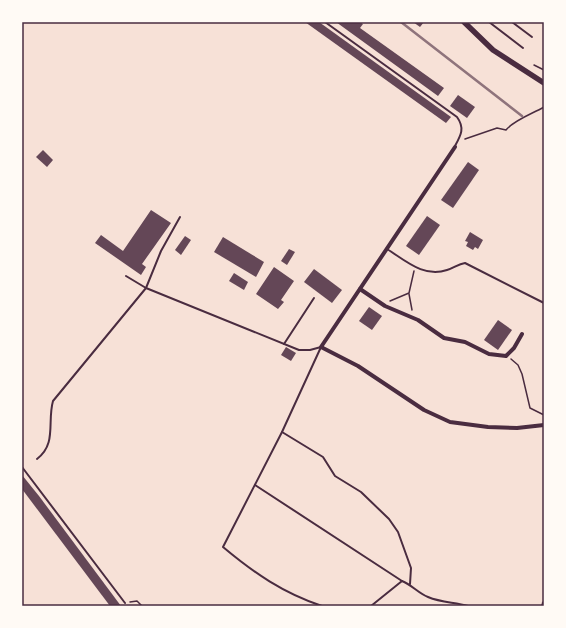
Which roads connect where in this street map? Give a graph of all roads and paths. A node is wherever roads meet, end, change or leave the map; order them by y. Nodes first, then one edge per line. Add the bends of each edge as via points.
1 (325, 22) edge
2 (464, 22) edge
3 (489, 22) edge
4 (512, 22) edge
5 (532, 37) dead end
6 (523, 48) dead end
7 (534, 65) dead end
8 (543, 69) edge
9 (544, 83) edge
10 (544, 107) edge
11 (457, 142) junction
12 (455, 147) joint
13 (180, 217) dead end
14 (387, 248) junction
15 (416, 267) junction
16 (126, 276) dead end
17 (146, 288) junction
18 (360, 289) junction
19 (409, 293) junction
20 (314, 298) dead end
21 (378, 301) junction
22 (544, 304) edge
23 (418, 320) junction
24 (522, 334) dead end
25 (284, 344) junction
26 (321, 347) junction
27 (506, 356) junction
28 (544, 415) edge
29 (544, 425) edge
30 (282, 432) junction
31 (37, 459) dead end
32 (22, 467) edge
33 (255, 485) junction
34 (402, 581) junction
35 (410, 584) junction
36 (125, 603) joint
37 (544, 603) edge
38 (142, 606) edge
39 (322, 606) edge
40 (371, 606) edge
41 (468, 606) edge
42 (543, 606) edge

1 - 11 lane via 457,117 462,123 462,131
2 - 9 street via 493,50
3 - 6 lane
4 - 5 lane
7 - 8 path
10 - 11 path via 504,130 497,128
11 - 12 lane
12 - 14 street
13 - 17 lane via 161,251
14 - 15 lane
14 - 18 street
15 - 19 path
15 - 22 lane via 432,273 465,263
16 - 17 lane
17 - 25 lane
17 - 31 lane via 53,401 48,448
18 - 21 street
18 - 26 street
19 - 21 path via 395,300
19 - 23 path via 410,305
20 - 25 lane
21 - 23 street
23 - 27 street via 444,338 465,342 489,354
24 - 27 street
25 - 26 lane via 299,350
26 - 29 street via 358,366 424,410 450,422 502,428
26 - 30 lane
27 - 28 path via 518,365 530,408
30 - 33 lane
30 - 35 lane via 323,457 335,476 361,492 389,519 398,532 411,568
32 - 36 lane
33 - 34 lane
33 - 39 lane via 223,547 276,586 297,598
34 - 35 lane
34 - 40 lane
35 - 41 lane via 434,600
36 - 38 path via 137,601
37 - 42 street

